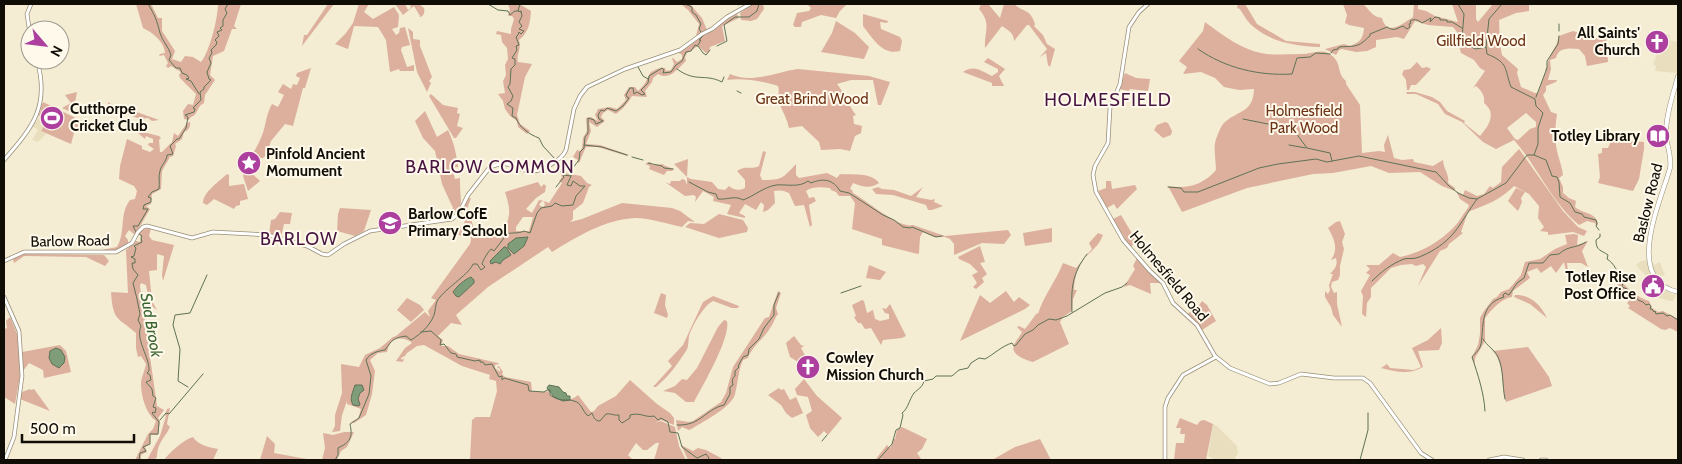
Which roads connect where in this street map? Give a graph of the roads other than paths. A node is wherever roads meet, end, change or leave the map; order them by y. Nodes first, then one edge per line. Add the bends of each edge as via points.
1 (31, 4) edge
2 (750, 4) edge
3 (1148, 4) edge
4 (28, 20) edge
5 (39, 70) edge
6 (1678, 76) edge
7 (4, 160) edge
8 (4, 261) edge
9 (1678, 293) edge
10 (4, 297) edge
11 (1216, 357) junction
12 (5, 460) edge
13 (1165, 460) edge
14 (1432, 460) edge
15 (1488, 460) edge
16 (1523, 460) edge
17 (1541, 460) edge
18 (1546, 460) edge

1 - 4 main road
2 - 8 main road, Barlow Road via 680,50 625,69 587,87 574,109 564,154 553,164 529,171 506,164 490,167 472,189 456,217 448,220 364,233 328,255 298,243 258,234 213,232 192,238 147,226 138,232 129,246 111,253 24,252
3 - 11 main road, Holmesfield Road via 1130,24 1120,84 1110,108 1109,141 1093,175 1095,188 1125,242 1163,283 1175,305 1197,325
5 - 7 main road via 38,112
6 - 9 main road, Baslow Road via 1666,124 1671,163 1648,252 1659,282
10 - 12 main road via 19,331 22,376 14,437
11 - 13 main road via 1181,377 1167,400
11 - 14 main road via 1235,370 1270,384 1301,374 1363,378 1421,453
15 - 16 main road via 1504,456
17 - 18 main road

